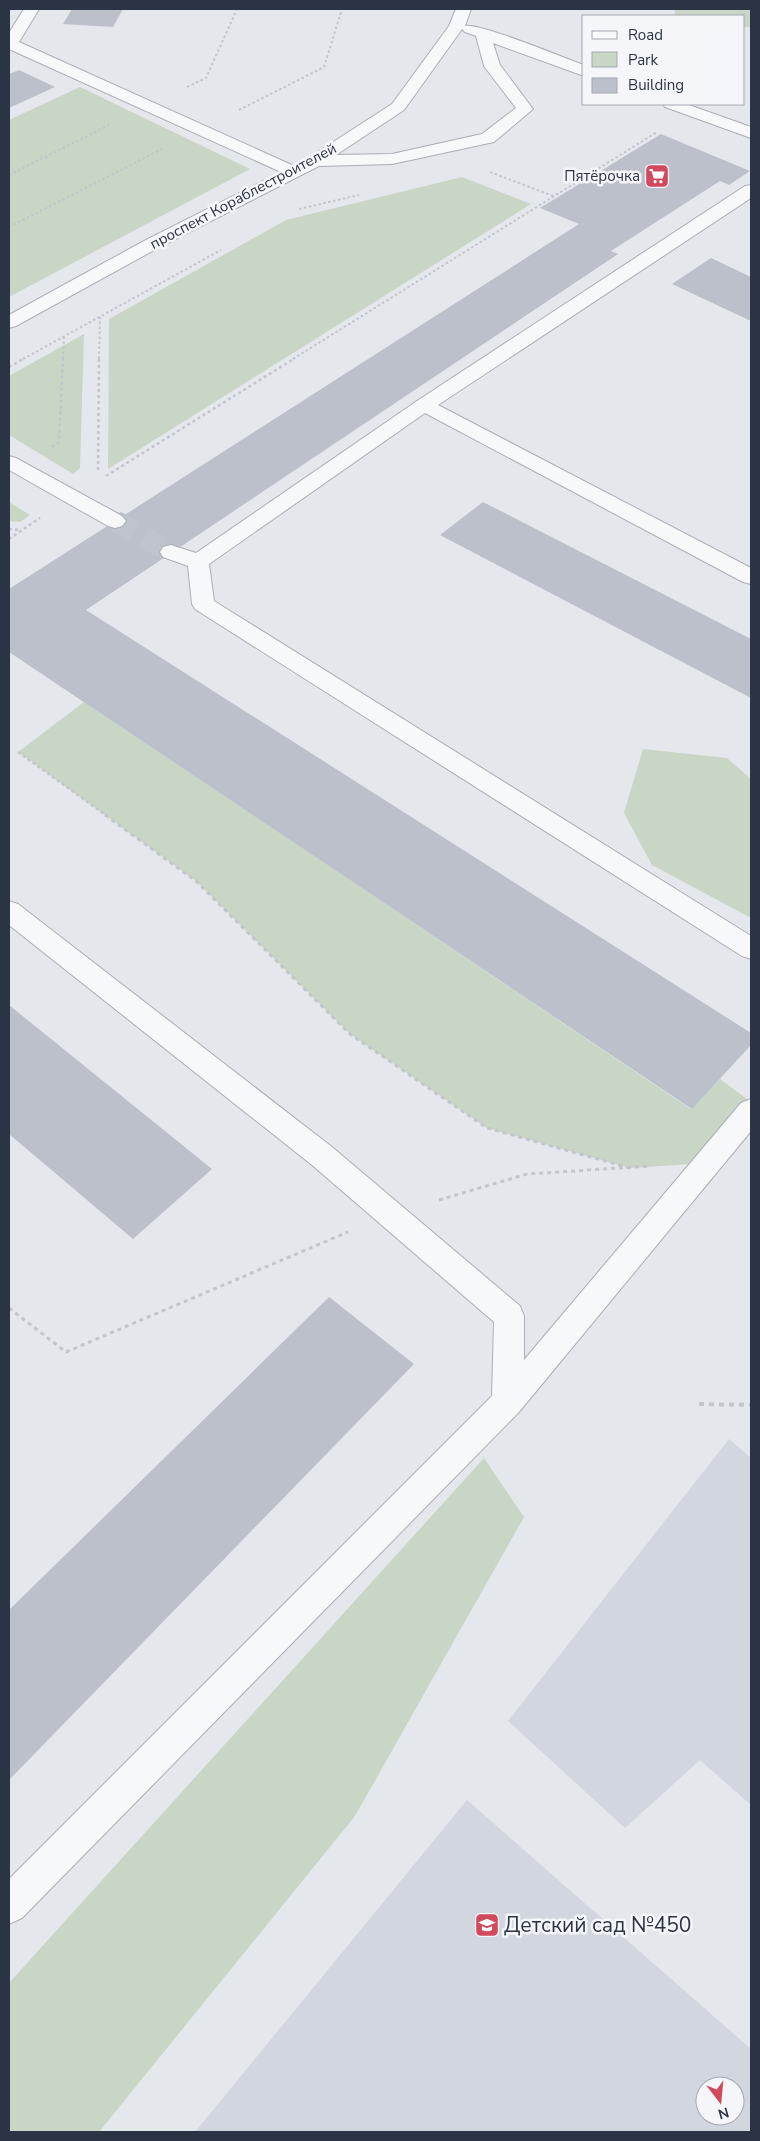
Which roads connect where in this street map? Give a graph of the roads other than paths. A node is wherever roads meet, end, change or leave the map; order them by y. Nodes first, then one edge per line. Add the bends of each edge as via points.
1 (31, 9) edge
2 (463, 9) edge
3 (457, 26) junction
4 (482, 32) junction
5 (10, 43) edge
6 (582, 69) edge
7 (674, 105) edge
8 (751, 133) edge
9 (316, 161) junction
10 (294, 172) junction
11 (751, 190) edge
12 (9, 322) edge
13 (424, 405) junction
14 (13, 465) edge
15 (115, 521) tunnel mouth
16 (171, 552) tunnel mouth
17 (198, 562) junction
18 (751, 577) edge
19 (9, 911) edge
20 (751, 949) edge
21 (751, 1111) edge
22 (508, 1402) junction
23 (9, 1905) edge

1 - 5 street
2 - 3 street, проспект Кораблестроителей
3 - 4 street
3 - 9 street, проспект Кораблестроителей via 398,107
4 - 6 street
4 - 9 street via 492,66 525,109 488,138 392,158
5 - 10 street
7 - 8 street
9 - 10 street, проспект Кораблестроителей
10 - 12 street, проспект Кораблестроителей
11 - 13 street
13 - 17 street
13 - 18 street
14 - 15 street
16 - 17 street
17 - 20 street via 203,604
19 - 22 street via 322,1156 509,1316
21 - 22 street
22 - 23 street

